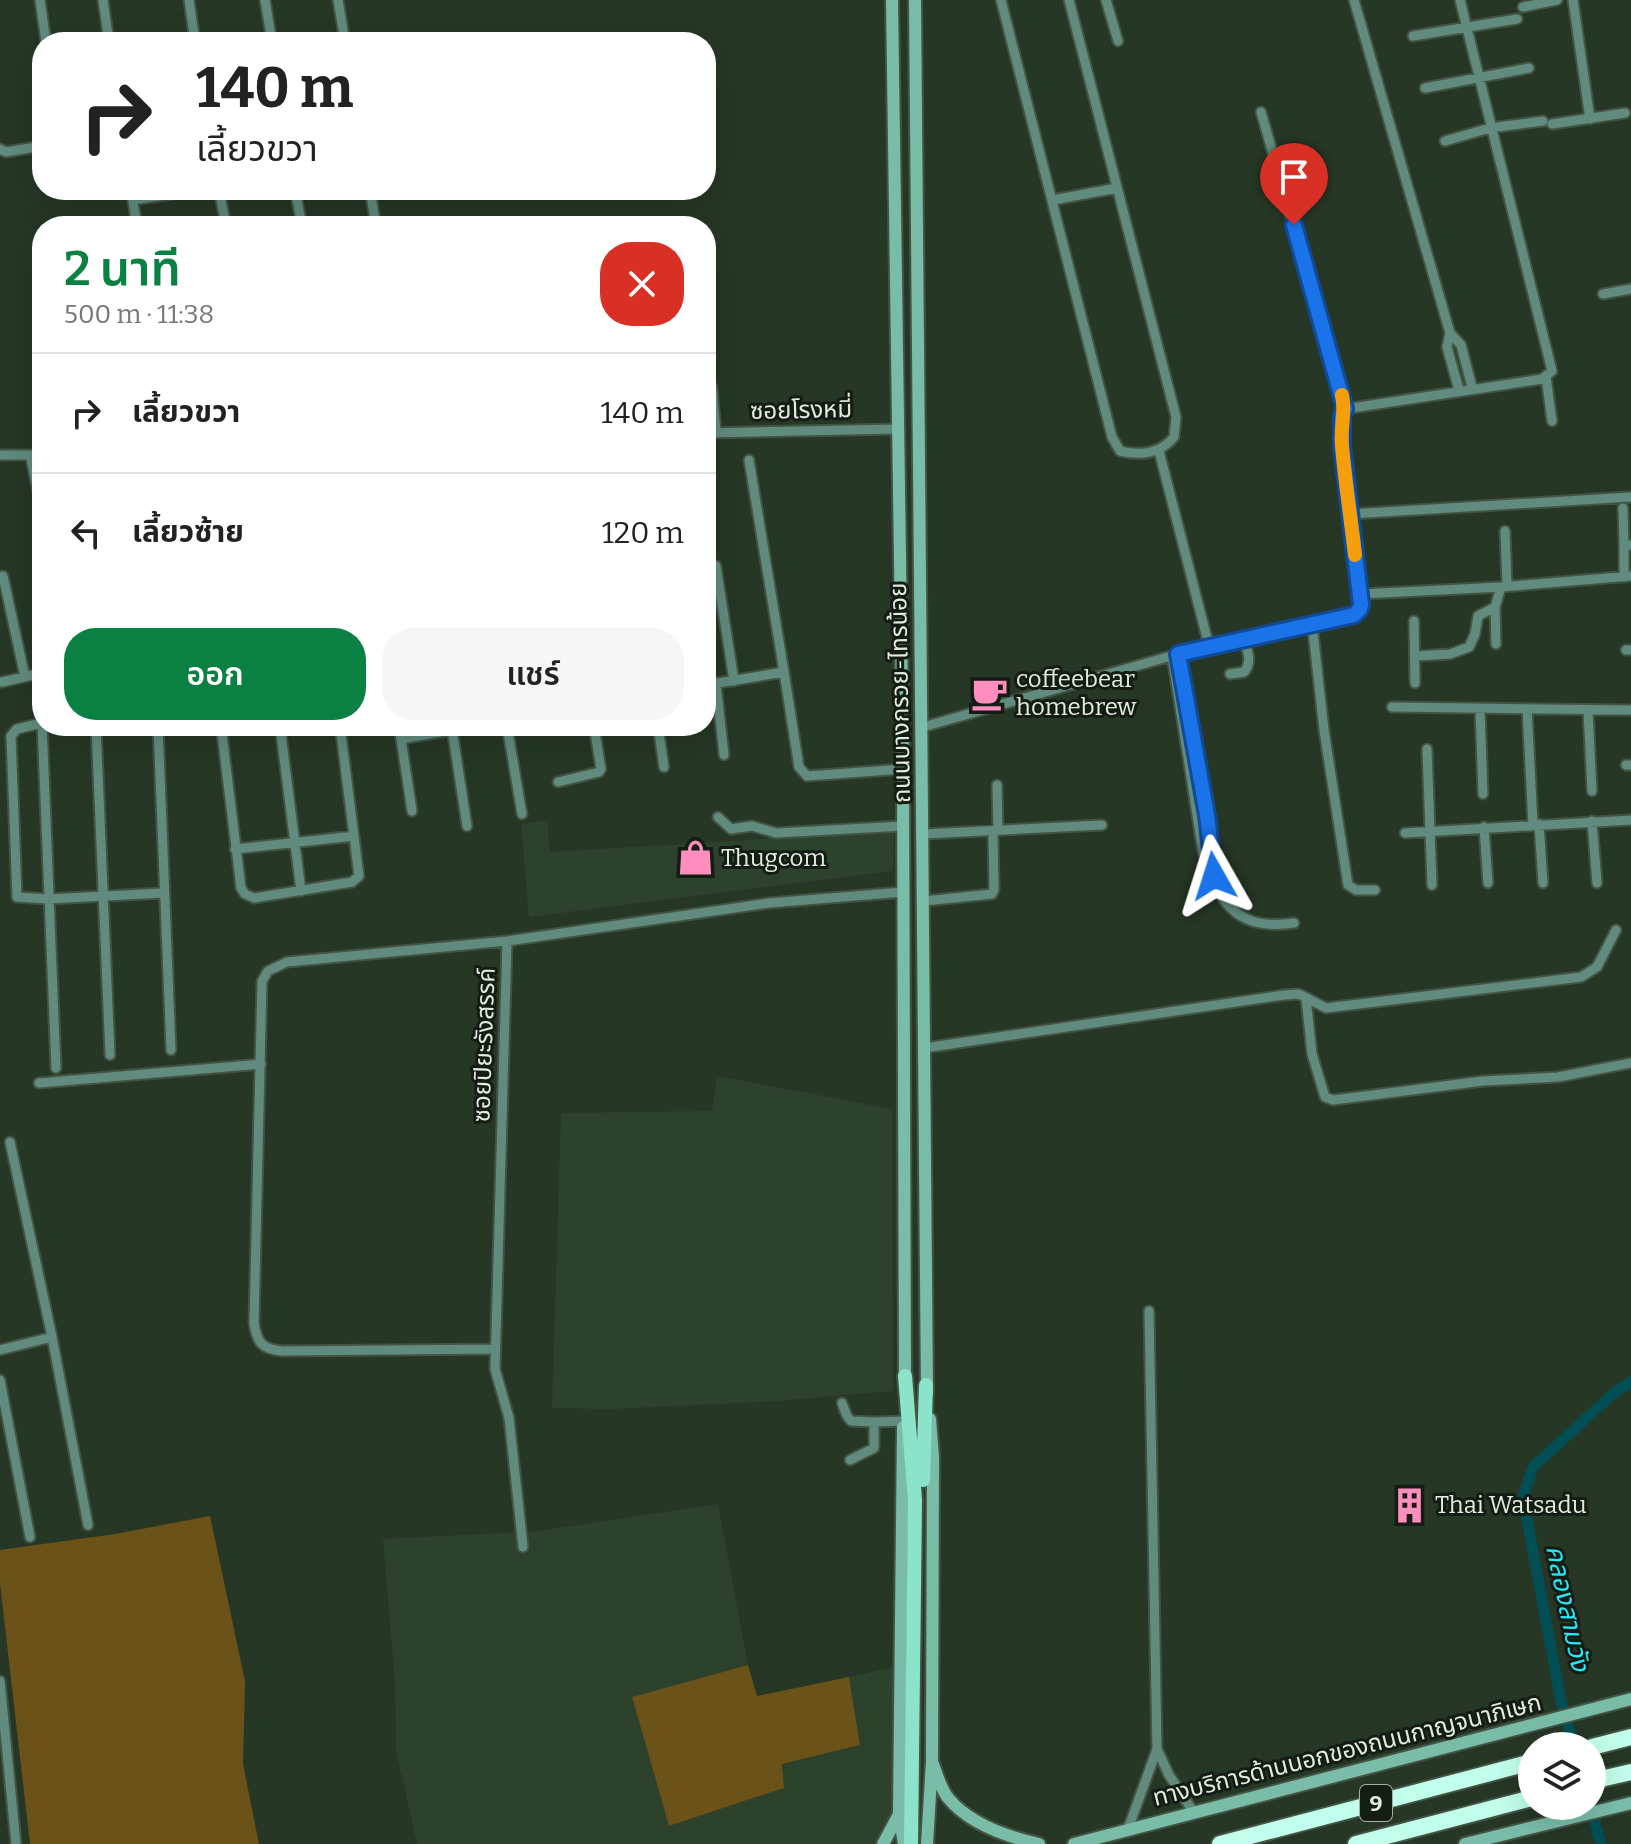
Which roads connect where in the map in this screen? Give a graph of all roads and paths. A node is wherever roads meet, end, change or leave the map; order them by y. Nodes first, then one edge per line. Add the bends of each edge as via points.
1 (40, 0) edge
2 (103, 0) edge
3 (189, 0) edge
4 (265, 0) edge
5 (338, 0) edge
6 (892, 0) edge
7 (915, 0) edge
8 (1001, 0) edge
9 (1069, 0) edge
10 (1106, 0) edge
11 (1354, 0) edge
12 (1460, 0) edge
13 (1557, 0) edge
14 (1573, 0) edge
15 (1523, 7) dead end
16 (1517, 19) dead end
17 (1466, 27) junction
18 (45, 32) edge
19 (108, 32) edge
20 (194, 32) edge
21 (270, 32) edge
22 (343, 32) edge
23 (1413, 36) dead end
24 (1118, 41) dead end
25 (1529, 68) dead end
26 (1478, 77) junction
27 (1425, 88) dead end
28 (1261, 112) dead end
29 (1625, 113) dead end
30 (1590, 119) junction
31 (1490, 128) junction
32 (1445, 141) dead end
33 (32, 148) edge
34 (0, 149) edge
35 (1117, 188) junction
36 (1053, 200) junction
37 (1631, 289) edge
38 (1603, 294) dead end
39 (1450, 333) junction
40 (1546, 377) junction
41 (1472, 387) junction
42 (1459, 390) junction
43 (1345, 409) junction
44 (1552, 421) dead end
45 (897, 429) junction
46 (716, 430) edge
47 (1159, 451) junction
48 (0, 455) edge
49 (30, 455) joint
50 (749, 460) dead end
51 (32, 464) edge
52 (1631, 497) edge
53 (1623, 508) dead end
54 (1350, 514) junction
55 (1505, 531) dead end
56 (1627, 546) edge
57 (716, 566) dead end
58 (3, 576) dead end
59 (1627, 577) edge
60 (1504, 587) junction
61 (1361, 594) junction
62 (1495, 607) junction
63 (1414, 621) dead end
64 (1312, 623) junction
65 (1243, 638) junction
66 (1496, 644) dead end
67 (1209, 646) junction
68 (1175, 655) junction
69 (1415, 656) junction
70 (784, 672) junction
71 (1230, 674) dead end
72 (32, 675) edge
73 (25, 677) junction
74 (734, 681) junction
75 (2, 682) edge
76 (716, 683) edge
77 (1415, 683) dead end
78 (1392, 707) dead end
79 (1527, 709) junction
80 (1480, 710) junction
81 (1588, 710) junction
82 (1631, 710) edge
83 (716, 711) edge
84 (32, 725) edge
85 (923, 727) junction
86 (42, 736) edge
87 (96, 736) edge
88 (158, 736) edge
89 (222, 736) edge
90 (281, 736) edge
91 (341, 736) edge
92 (401, 736) edge
93 (417, 736) edge
94 (459, 736) edge
95 (509, 736) edge
96 (596, 736) edge
97 (659, 736) edge
98 (401, 739) junction
99 (1427, 749) dead end
100 (724, 755) dead end
101 (664, 767) dead end
102 (903, 769) junction
103 (558, 782) dead end
104 (997, 785) dead end
105 (1592, 791) dead end
106 (1483, 794) dead end
107 (412, 811) dead end
108 (522, 814) dead end
109 (718, 817) dead end
110 (1631, 820) edge
111 (1592, 821) junction
112 (1536, 824) junction
113 (1102, 825) dead end
114 (467, 826) dead end
115 (903, 826) junction
116 (1484, 827) junction
117 (1430, 830) junction
118 (996, 832) junction
119 (1405, 833) dead end
120 (924, 834) junction
121 (354, 836) junction
122 (296, 843) junction
123 (235, 849) junction
124 (1203, 853) dead end
125 (1488, 883) dead end
126 (1543, 883) dead end
127 (1597, 883) dead end
128 (1432, 885) dead end
129 (1375, 890) dead end
130 (301, 891) junction
131 (903, 892) junction
132 (163, 893) junction
133 (103, 895) junction
134 (48, 899) junction
135 (924, 901) junction
136 (1294, 923) dead end
137 (1616, 930) dead end
138 (507, 941) junction
139 (1306, 998) junction
140 (924, 1048) junction
141 (171, 1050) dead end
142 (110, 1055) dead end
143 (1631, 1063) edge
144 (261, 1064) junction
145 (56, 1068) dead end
146 (39, 1083) dead end
147 (10, 1142) dead end
148 (1149, 1311) dead end
149 (52, 1337) junction
150 (495, 1349) junction
151 (0, 1350) edge
152 (905, 1376) junction
153 (0, 1380) edge
154 (926, 1385) junction
155 (842, 1403) dead end
156 (903, 1421) junction
157 (874, 1422) junction
158 (850, 1460) dead end
159 (88, 1525) dead end
160 (30, 1537) dead end
161 (523, 1547) dead end
162 (918, 1642) junction
163 (0, 1681) edge
164 (0, 1690) edge
165 (1631, 1699) edge
166 (1631, 1737) edge
167 (1606, 1743) edge
168 (1157, 1749) junction
169 (932, 1761) junction
170 (1518, 1766) edge
171 (1631, 1772) edge
172 (1606, 1778) edge
173 (1518, 1802) edge
174 (1631, 1803) edge
175 (899, 1813) junction
176 (1194, 1813) junction
177 (1128, 1829) junction
178 (16, 1844) edge
179 (883, 1844) edge
180 (904, 1844) edge
181 (911, 1844) edge
182 (918, 1844) edge
183 (927, 1844) edge
184 (1039, 1844) edge
185 (1074, 1844) edge
186 (1220, 1844) edge
187 (1356, 1844) edge
188 (1465, 1844) edge

1 - 18 street
2 - 19 street
3 - 20 street
4 - 21 street
5 - 22 street
6 - 45 main road, ถนนบางกรวย-ไทรน้อย
7 - 85 main road, ถนนบางกรวย-ไทรน้อย
8 - 36 street
9 - 35 street
10 - 24 street
11 - 39 street
12 - 17 street
13 - 15 street
14 - 30 street
16 - 17 street
17 - 23 street
17 - 26 street
25 - 26 street
26 - 27 street
26 - 31 street
28 - 43 street
29 - 30 street
30 - 31 street
31 - 32 street
31 - 40 street via 1552,366
33 - 34 street
35 - 36 street
35 - 47 street via 1176,417 1174,437
36 - 47 street via 1112,437 1120,451
37 - 38 street
39 - 41 street via 1461,345
39 - 42 street via 1447,347
40 - 41 street
40 - 44 street
41 - 42 street
42 - 43 street
43 - 54 street via 1342,446
45 - 46 street, ซอยโรงหมี่
45 - 102 main road, ถนนบางกรวย-ไทรน้อย
47 - 67 street
48 - 49 street
49 - 51 street
50 - 70 street
52 - 54 street
53 - 56 street
54 - 61 street
55 - 60 street
56 - 59 street
57 - 74 street
58 - 73 street
59 - 60 street
60 - 61 street
60 - 62 street
61 - 64 street via 1358,613
62 - 66 street
62 - 69 street via 1478,616 1469,647
63 - 69 street
64 - 65 street
64 - 129 street via 1348,885
65 - 67 street
65 - 71 street via 1248,667
67 - 68 street
68 - 85 street
68 - 124 street
68 - 136 street via 1217,889 1234,912 1253,922
69 - 77 street
70 - 74 street
70 - 102 street via 803,773
72 - 73 street
73 - 75 street
74 - 76 street
78 - 80 street
79 - 80 street
79 - 81 street
79 - 112 street
80 - 106 street
81 - 82 street
81 - 105 street
83 - 100 street
84 - 134 street via 11,736 15,893 20,899
85 - 120 main road, ถนนบางกรวย-ไทรน้อย
86 - 134 street
87 - 133 street
88 - 132 street
89 - 123 street
90 - 122 street
91 - 121 street
92 - 98 street
93 - 98 street
94 - 114 street
95 - 108 street
96 - 103 street via 599,772
97 - 101 street
98 - 107 street
99 - 117 street
102 - 115 main road, ถนนบางกรวย-ไทรน้อย
104 - 118 street
109 - 115 street via 731,829 752,826 776,833
110 - 111 street
111 - 112 street
111 - 127 street
112 - 116 street
112 - 126 street
113 - 118 street
115 - 131 main road, ถนนบางกรวย-ไทรน้อย
116 - 117 street
116 - 125 street
117 - 119 street
117 - 128 street
118 - 120 street
118 - 135 street via 992,894
120 - 135 main road, ถนนบางกรวย-ไทรน้อย
121 - 122 street
121 - 130 street via 357,880
122 - 123 street
122 - 130 street
123 - 130 street via 241,888 250,897
131 - 138 street, ซอยปิยะรังสรรค์ via 769,903
131 - 152 main road, ถนนบางกรวย-ไทรน้อย
132 - 133 street
132 - 141 street
133 - 134 street
133 - 142 street
134 - 145 street
135 - 140 main road, ถนนบางกรวย-ไทรน้อย
137 - 139 street via 1597,967 1581,977 1326,1008
138 - 144 street via 287,962 268,971 262,981
138 - 150 street, ซอยปิยะรังสรรค์
139 - 140 street via 1252,998
139 - 143 street via 1312,1054 1325,1097 1333,1100 1558,1077
140 - 154 main road, ถนนบางกรวย-ไทรน้อย
144 - 146 street
144 - 150 street via 254,1323 261,1346 282,1351
147 - 149 street
148 - 168 street
149 - 151 street
149 - 159 street
150 - 161 street, ซอยปิยะรังสรรค์ via 509,1418
152 - 156 main road, ถนนบางกรวย-ไทรน้อย
152 - 162 main road via 914,1470
153 - 160 street
154 - 162 main road
154 - 169 main road, ถนนบางกรวย-ไทรน้อย via 933,1457
155 - 157 street via 851,1421
156 - 157 street
156 - 175 main road, ถนนบางกรวย-ไทรน้อย
157 - 158 street via 874,1448
162 - 181 main road
162 - 182 main road
163 - 164 street
164 - 178 street
165 - 176 main road, ทางบริการด้านนอกของถนนกาญจนาภิเษก
166 - 167 highway
168 - 176 street
168 - 177 street
169 - 183 main road, ถนนบางกรวย-ไทรน้อย
169 - 184 main road via 946,1796 957,1806 985,1825
170 - 186 highway, 9
171 - 172 highway
173 - 187 highway, 9
174 - 188 main road
175 - 179 main road
175 - 180 main road, ถนนบางกรวย-ไทรน้อย
176 - 177 main road, ทางบริการด้านนอกของถนนกาญจนาภิเษก
177 - 185 main road, ทางบริการด้านนอกของถนนกาญจนาภิเษก

